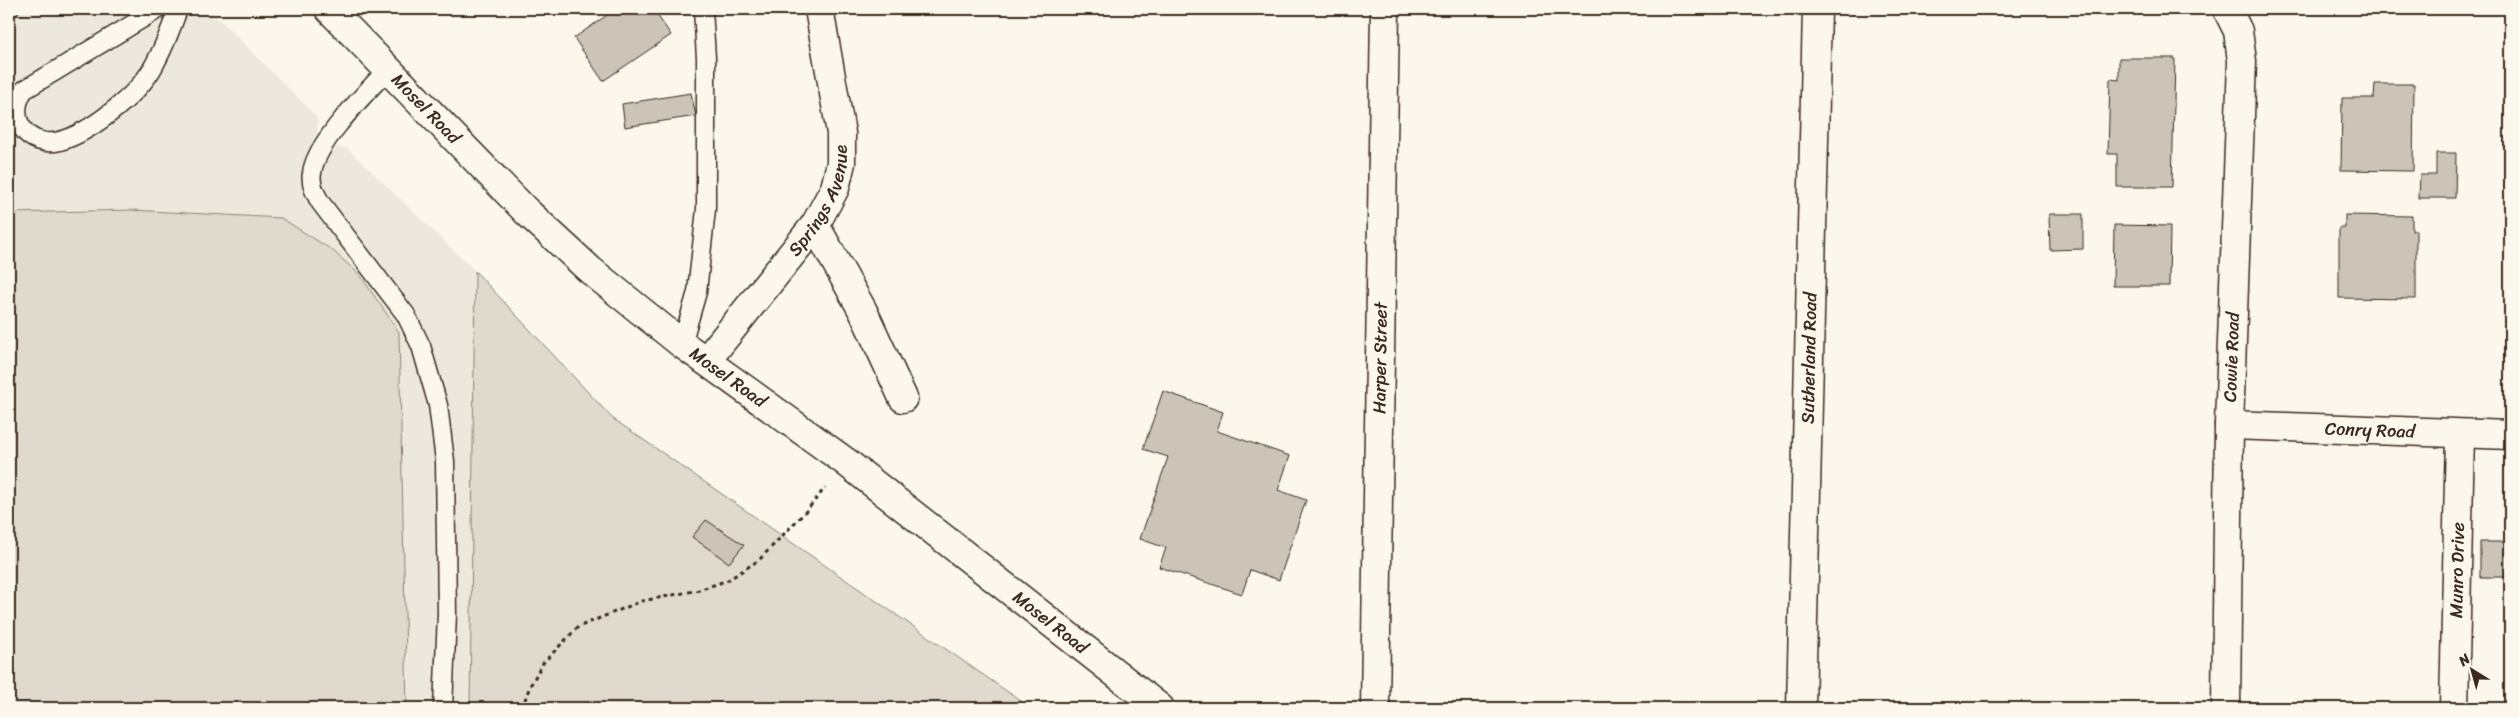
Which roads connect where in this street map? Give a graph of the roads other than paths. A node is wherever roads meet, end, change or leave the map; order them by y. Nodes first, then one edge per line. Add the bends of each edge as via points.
1 (158, 9) edge
2 (178, 9) edge
3 (329, 9) edge
4 (704, 9) edge
5 (819, 9) edge
6 (1384, 9) edge
7 (1817, 9) edge
8 (2227, 9) edge
9 (388, 69) junction
10 (814, 225) junction
11 (682, 344) junction
12 (706, 361) junction
13 (902, 398) dead end
14 (2229, 425) junction
15 (2460, 434) junction
16 (2510, 435) edge
17 (444, 708) edge
18 (1160, 708) edge
19 (1375, 708) edge
20 (1801, 708) edge
21 (2226, 708) edge
22 (2454, 708) edge

1 - 2 lane via 24,90 16,108 18,122 25,132 43,140 60,141 77,135 115,108 152,70
3 - 9 street, Mosel Road
4 - 11 lane via 706,209 697,292
5 - 10 street, Springs Avenue via 841,133 841,163 835,188
6 - 19 street, Harper Street
7 - 20 street, Sutherland Road
8 - 14 street, Cowie Road via 2238,31 2242,61
9 - 11 street, Mosel Road via 526,211 590,270
9 - 17 lane via 316,156 311,174 320,202 406,315 421,346 438,405 445,461 447,614
10 - 12 street, Springs Avenue
10 - 13 street via 863,312
11 - 12 street, Mosel Road
12 - 18 street, Mosel Road via 846,462
14 - 15 street, Conry Road
14 - 21 street, Cowie Road
15 - 16 street, Conry Road
15 - 22 street, Munro Drive

